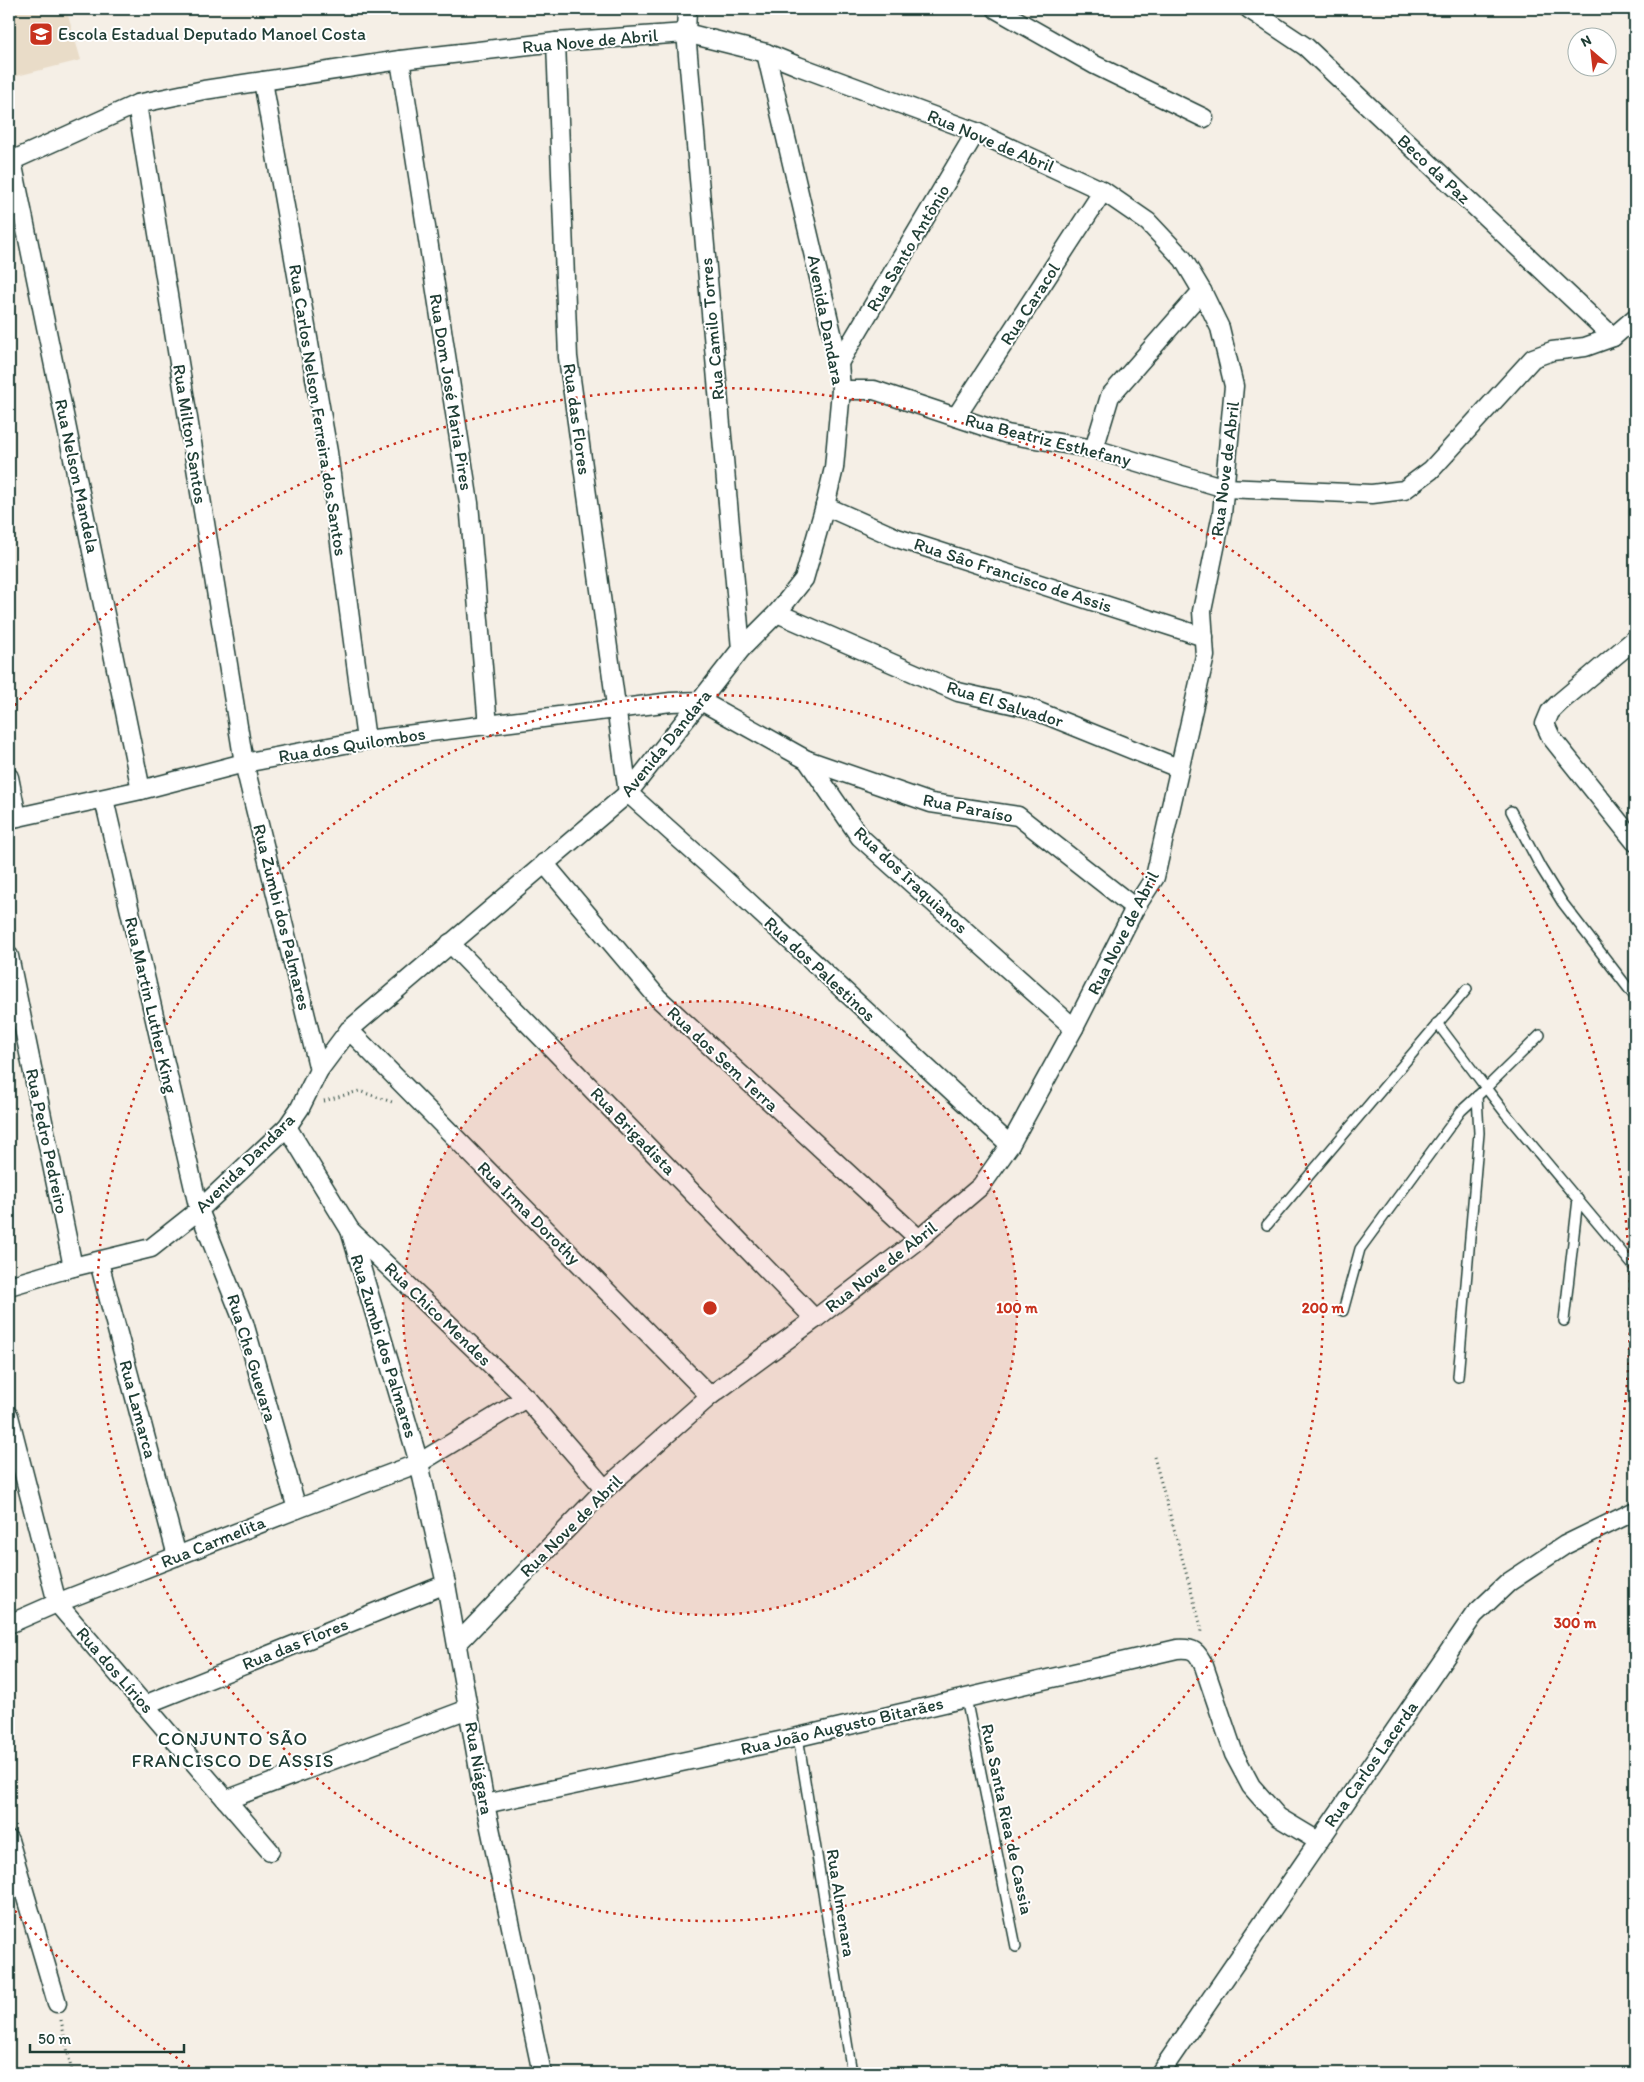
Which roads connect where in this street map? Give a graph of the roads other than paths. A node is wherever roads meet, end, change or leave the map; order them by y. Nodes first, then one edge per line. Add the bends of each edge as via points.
1 (687, 9) edge
2 (996, 9) edge
3 (1249, 9) edge
4 (686, 33) junction
5 (556, 42) junction
6 (766, 52) junction
7 (400, 60) junction
8 (263, 81) junction
9 (137, 104) junction
10 (1204, 118) dead end
11 (976, 132) junction
12 (10, 162) edge
13 (1103, 191) junction
14 (1202, 291) junction
15 (1635, 318) edge
16 (1613, 337) junction
17 (839, 363) junction
18 (841, 390) junction
19 (956, 418) junction
20 (1094, 449) junction
21 (1225, 488) junction
22 (825, 506) junction
23 (777, 612) junction
24 (1204, 637) junction
25 (1635, 639) edge
26 (741, 649) junction
27 (701, 701) junction
28 (616, 710) junction
29 (488, 726) junction
30 (366, 740) junction
31 (807, 760) junction
32 (244, 763) junction
33 (1178, 768) junction
34 (9, 777) edge
35 (141, 790) junction
36 (628, 793) junction
37 (104, 799) junction
38 (1511, 811) dead end
39 (13, 818) edge
40 (1635, 842) edge
41 (544, 862) junction
42 (1135, 908) junction
43 (450, 943) junction
44 (9, 956) edge
45 (1467, 989) dead end
46 (1635, 997) edge
47 (1437, 1023) junction
48 (1074, 1028) junction
49 (348, 1030) junction
50 (1540, 1035) dead end
51 (320, 1070) junction
52 (1486, 1088) junction
53 (1477, 1096) junction
54 (286, 1127) junction
55 (1010, 1146) junction
56 (1578, 1199) junction
57 (199, 1210) junction
58 (1266, 1225) dead end
59 (350, 1230) junction
60 (919, 1238) junction
61 (98, 1262) junction
62 (73, 1268) junction
63 (1635, 1268) edge
64 (9, 1286) edge
65 (1343, 1311) dead end
66 (815, 1319) junction
67 (1564, 1321) dead end
68 (1458, 1377) dead end
69 (710, 1396) junction
70 (526, 1398) junction
71 (9, 1416) edge
72 (419, 1463) junction
73 (605, 1489) junction
74 (296, 1509) junction
75 (1635, 1511) edge
76 (177, 1556) junction
77 (446, 1584) junction
78 (57, 1603) junction
79 (9, 1624) edge
80 (457, 1644) junction
81 (966, 1698) junction
82 (144, 1705) junction
83 (468, 1709) junction
84 (798, 1737) junction
85 (226, 1800) junction
86 (485, 1804) junction
87 (9, 1840) edge
88 (1318, 1841) junction
89 (270, 1852) dead end
90 (1016, 1947) dead end
91 (57, 2003) road end
92 (542, 2073) edge
93 (852, 2073) edge
94 (1160, 2073) edge

1 - 4 street, Rua Camilo Torres
2 - 10 street via 1095,65
3 - 16 street, Beco da Paz via 1306,47
4 - 5 street, Rua Nove de Abril
4 - 6 street, Rua Nove de Abril
4 - 26 street, Rua Camilo Torres
5 - 7 street, Rua Nove de Abril
5 - 28 street, Rua das Flores via 568,357
6 - 11 street, Rua Nove de Abril
6 - 17 street, Avenida Dandara
7 - 8 street, Rua Nove de Abril
7 - 29 street, Rua Dom José Maria Pires via 469,503
8 - 9 street, Rua Nove de Abril
8 - 30 street, Rua Carlos Nelson Ferreira dos Santos via 328,452
9 - 12 street, Rua Nove de Abril
9 - 32 street, Rua Milton Santos
11 - 13 street, Rua Nove de Abril
11 - 17 street, Rua Santo Antônio
12 - 35 street, Rua Nelson Mandela
13 - 14 street, Rua Nove de Abril via 1148,222 1182,259
13 - 19 street, Rua Caracol
14 - 20 street via 1110,396
14 - 21 street, Rua Nove de Abril via 1220,328 1234,386
15 - 16 street
16 - 21 street, Rua Beatriz Esthefany via 1584,347 1552,350 1533,358 1432,470 1404,490 1372,494
17 - 18 street, Avenida Dandara
18 - 19 street, Rua Beatriz Esthefany via 874,390
18 - 22 street, Avenida Dandara via 834,468
19 - 20 street, Rua Beatriz Esthefany via 1007,434
20 - 21 street, Rua Beatriz Esthefany
21 - 24 street, Rua Nove de Abril via 1202,611
22 - 23 street, Avenida Dandara via 804,579
22 - 24 street, Rua Sâo Francisco de Assis via 896,538
23 - 26 street, Avenida Dandara
23 - 33 street, Rua El Salvador via 958,692 1029,708
24 - 33 street, Rua Nove de Abril via 1205,656
25 - 40 street via 1550,712 1546,724 1551,737
26 - 27 street, Avenida Dandara
27 - 28 street, Rua dos Quilombos
27 - 31 street, Rua dos Iraquianos
27 - 36 street, Avenida Dandara
28 - 29 street, Rua dos Quilombos
28 - 36 street, Rua das Flores
29 - 30 street, Rua dos Quilombos
30 - 32 street, Rua dos Quilombos
31 - 42 street, Rua Paraíso via 931,803 1018,816
31 - 48 street, Rua dos Iraquianos via 860,837
32 - 35 street, Rua dos Quilombos
32 - 51 street, Rua Zumbi dos Palmares
33 - 42 street, Rua Nove de Abril via 1155,877
34 - 39 street
35 - 37 street, Rua dos Quilombos
36 - 41 street, Avenida Dandara
36 - 55 street, Rua dos Palestinos
37 - 39 street, Rua dos Quilombos
37 - 57 street, Rua Martin Luther King
38 - 46 lane via 1562,902
41 - 43 street, Avenida Dandara
41 - 60 street, Rua dos Sem Terra via 658,998
42 - 48 street, Rua Nove de Abril
43 - 49 street, Avenida Dandara
43 - 66 street, Rua Brigadista
44 - 62 street, Rua Pedro Pedreiro
45 - 47 lane
47 - 52 lane
47 - 58 lane
48 - 55 street, Rua Nove de Abril
49 - 51 street, Avenida Dandara
49 - 69 street, Rua Irma Dorothy
50 - 52 lane
51 - 54 street, Avenida Dandara
52 - 53 lane
52 - 56 lane
53 - 65 lane via 1461,1110 1360,1249
53 - 68 lane via 1479,1133
54 - 57 street, Avenida Dandara
54 - 59 street, Rua Chico Mendes
55 - 60 street, Rua Nove de Abril via 981,1186
56 - 63 lane
56 - 67 lane
57 - 61 street, Avenida Dandara via 150,1248
57 - 74 street, Rua Che Guevara via 244,1323
59 - 70 street, Rua Chico Mendes
59 - 72 street, Rua Zumbi dos Palmares
60 - 66 street, Rua Nove de Abril
61 - 62 street, Avenida Dandara
61 - 76 street, Rua Lamarca
62 - 64 street, Avenida Dandara
66 - 69 street, Rua Nove de Abril
69 - 73 street, Rua Nove de Abril
70 - 72 street, Rua Carmelita
70 - 73 street, Rua Chico Mendes
71 - 78 street
72 - 74 street, Rua Carmelita
72 - 77 street, Rua Niágara
73 - 80 street, Rua Nove de Abril
74 - 76 street, Rua Carmelita
75 - 88 street, Rua Carlos Lacerda via 1565,1545 1509,1582 1474,1615
76 - 78 street, Rua Carmelita
77 - 80 street, Rua Niágara
77 - 82 street, Rua das Flores
78 - 79 street, Rua Carmelita
78 - 82 street, Rua dos Lírios
80 - 83 street, Rua Niágara
81 - 84 street, Rua João Augusto Bitarães
81 - 88 street, Rua João Augusto Bitarães via 1188,1648 1198,1653 1204,1666 1234,1754 1251,1786 1278,1818
81 - 90 lane, Rua Santa Riea de Cassia
82 - 85 street, Rua dos Lírios
83 - 85 street
83 - 86 street, Rua Niágara
84 - 86 street, Rua João Augusto Bitarães
84 - 93 lane, Rua Almenara
85 - 89 street, Rua dos Lírios
86 - 92 street, Rua Niágara
87 - 91 street
88 - 94 street, Rua Carlos Lacerda

